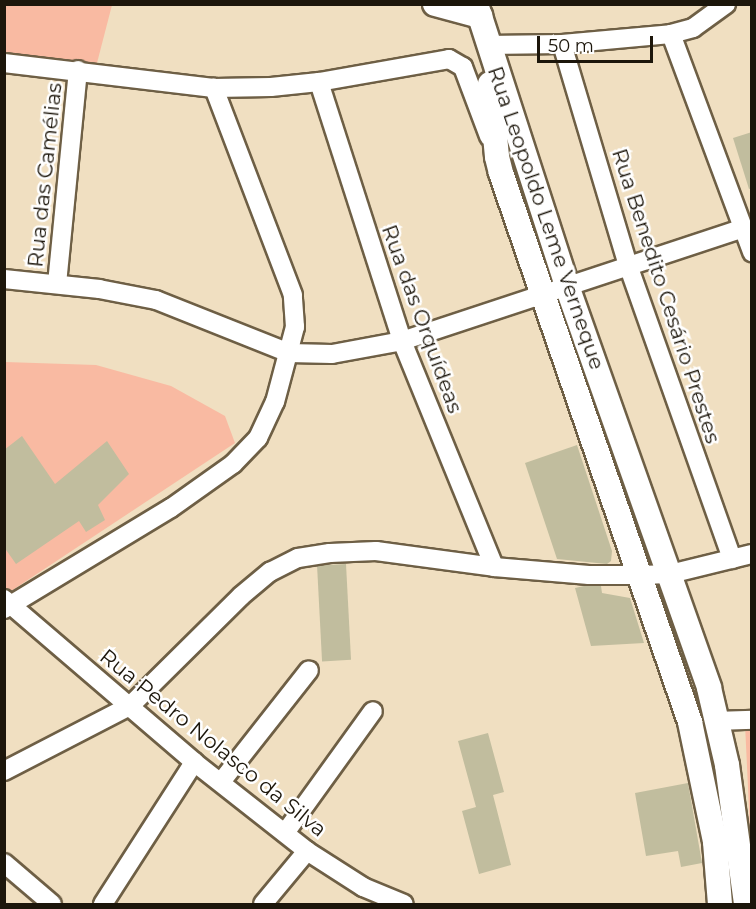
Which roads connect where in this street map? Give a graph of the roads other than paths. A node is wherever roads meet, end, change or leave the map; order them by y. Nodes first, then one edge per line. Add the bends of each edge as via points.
1 (435, 4) edge
2 (726, 4) edge
3 (478, 10) edge
4 (672, 34) junction
5 (562, 44) junction
6 (487, 45) junction
7 (4, 63) edge
8 (78, 70) junction
9 (319, 82) junction
10 (214, 88) junction
11 (497, 157) junction
12 (743, 228) junction
13 (752, 252) edge
14 (628, 265) junction
15 (4, 279) edge
16 (57, 284) junction
17 (567, 286) junction
18 (541, 295) junction
19 (402, 341) junction
20 (289, 353) junction
21 (752, 554) edge
22 (732, 559) junction
23 (494, 567) junction
24 (670, 574) junction
25 (641, 575) junction
26 (7, 604) edge
27 (309, 670) dead end
28 (130, 706) junction
29 (374, 711) dead end
30 (752, 720) edge
31 (716, 721) junction
32 (194, 762) junction
33 (4, 771) edge
34 (221, 782) junction
35 (285, 833) junction
36 (308, 851) junction
37 (4, 863) edge
38 (52, 904) edge
39 (103, 904) edge
40 (263, 904) edge
41 (404, 904) edge
42 (720, 904) edge
43 (746, 904) edge

1 - 3 main road
2 - 4 street via 693,28
3 - 6 main road
4 - 5 street
4 - 12 street
5 - 6 street
5 - 14 street, Rua Benedito Cesário Prestes
6 - 11 main road, Rua Leopoldo Leme Verneque
6 - 17 main road, Rua Leopoldo Leme Verneque
7 - 8 street
8 - 10 street
8 - 16 street, Rua das Camélias
9 - 10 street
9 - 11 street via 441,59 457,62 463,67
9 - 19 street, Rua das Orquídeas
10 - 20 street via 293,295 295,327
11 - 18 main road, Rua Leopoldo Leme Verneque
12 - 13 street
12 - 14 street
14 - 17 street
14 - 22 street, Rua Benedito Cesário Prestes
15 - 16 street
16 - 20 street via 156,300
17 - 18 street
17 - 24 main road, Rua Leopoldo Leme Verneque
18 - 19 street
18 - 25 main road, Rua Leopoldo Leme Verneque
19 - 20 street via 332,354
19 - 23 street, Rua das Orquídeas
20 - 26 street via 275,402 258,438 233,464 171,508
21 - 22 street
22 - 24 street
23 - 25 street
23 - 28 street via 376,551 298,558 270,572 241,596
24 - 25 street
24 - 31 main road, Rua Leopoldo Leme Verneque via 709,688
25 - 42 main road, Rua Leopoldo Leme Verneque via 696,744 715,842
26 - 28 street, Rua Pedro Nolasco da Silva
27 - 34 street
28 - 32 street, Rua Pedro Nolasco da Silva
28 - 33 street
29 - 35 street
30 - 31 street
31 - 43 main road, Rua Leopoldo Leme Verneque via 727,765
32 - 34 street, Rua Pedro Nolasco da Silva
32 - 39 street
34 - 35 street, Rua Pedro Nolasco da Silva
35 - 36 street, Rua Pedro Nolasco da Silva
36 - 40 street
36 - 41 street, Rua Pedro Nolasco da Silva via 363,887
37 - 38 street

